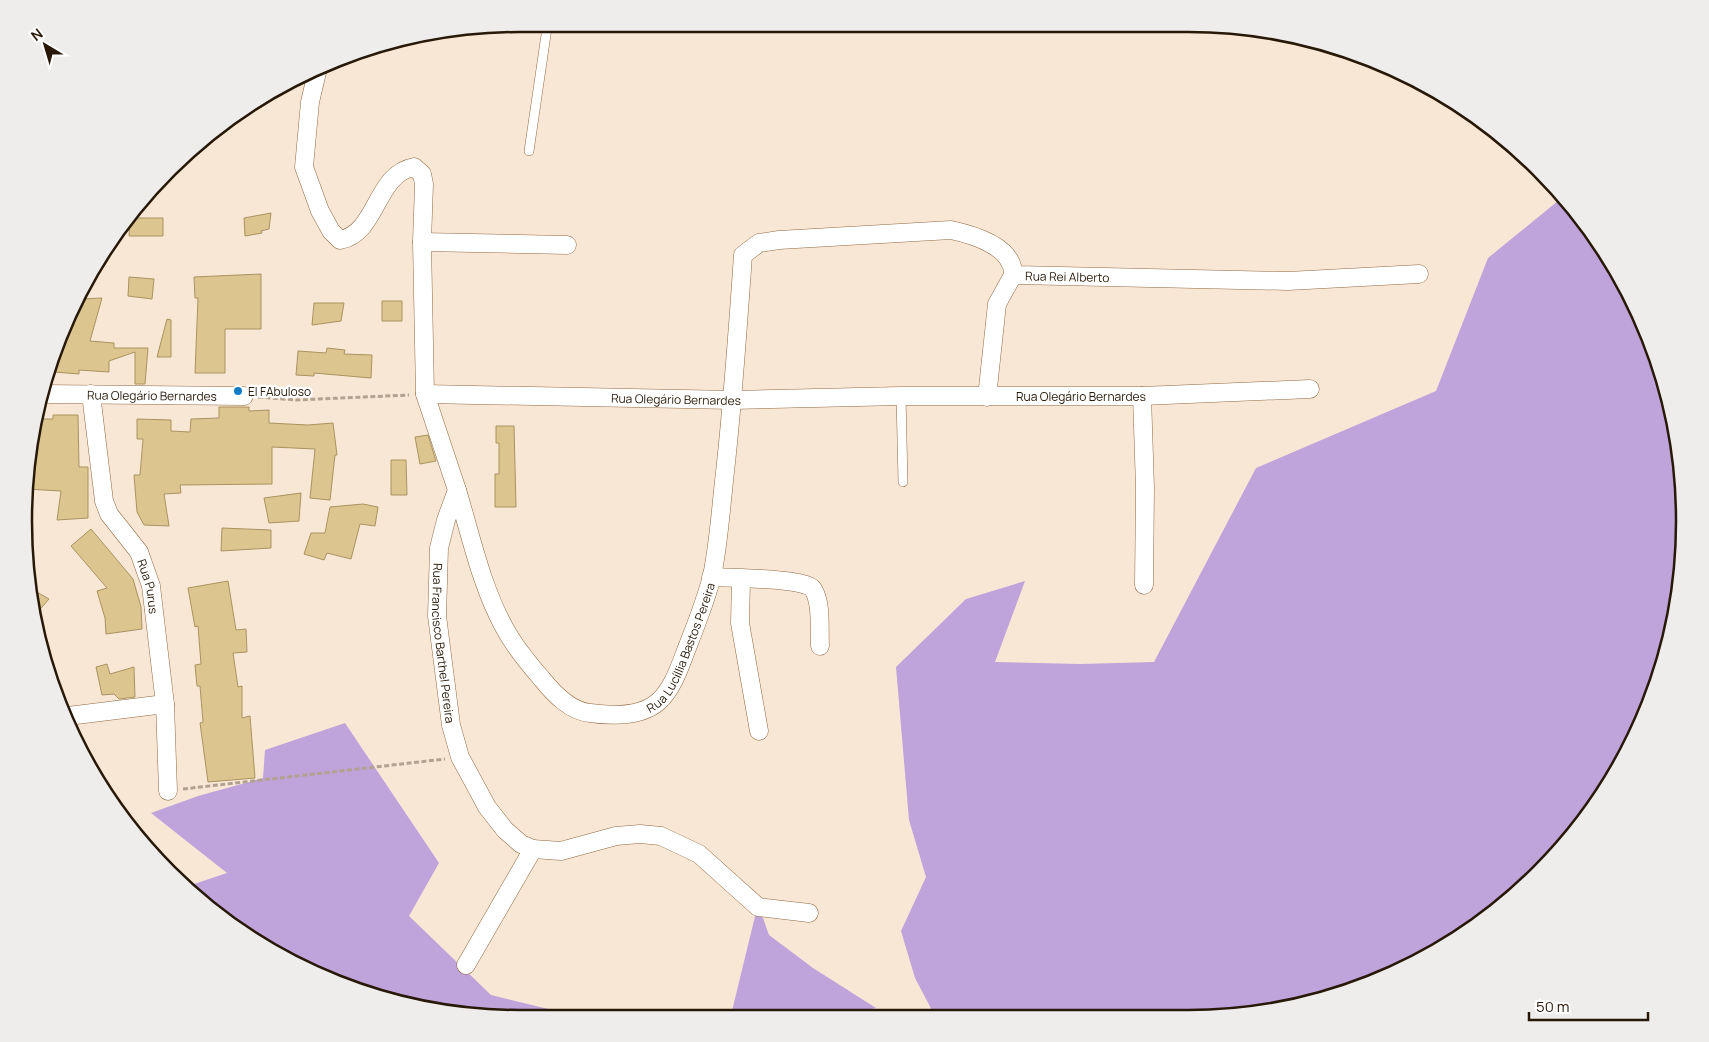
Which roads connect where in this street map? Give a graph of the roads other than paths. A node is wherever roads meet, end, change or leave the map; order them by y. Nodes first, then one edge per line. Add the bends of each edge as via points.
1 (546, 32) edge
2 (316, 78) edge
3 (529, 151) dead end
4 (422, 242) junction
5 (567, 245) dead end
6 (742, 255) joint
7 (1419, 274) dead end
8 (1013, 275) junction
9 (1310, 390) dead end
10 (49, 394) edge
11 (91, 394) junction
12 (424, 394) junction
13 (244, 396) road end
14 (901, 396) junction
15 (1142, 396) junction
16 (988, 397) junction
17 (733, 400) junction
18 (903, 482) dead end
19 (457, 490) junction
20 (712, 577) junction
21 (741, 580) junction
22 (1144, 585) dead end
23 (820, 646) dead end
24 (165, 704) junction
25 (73, 715) edge
26 (759, 731) dead end
27 (168, 791) road end
28 (533, 849) junction
29 (809, 913) dead end
30 (466, 965) dead end

1 - 3 lane
2 - 4 street via 304,167 327,224 340,240 348,238 363,225 396,175 414,167 422,174 424,184
4 - 5 street
4 - 12 street
6 - 8 street, Rua Rei Alberto via 768,241 951,230 964,232 1006,254 1011,261
6 - 17 street, Rua Lucíllia Bastos Pereira
7 - 8 street, Rua Rei Alberto via 1288,281
8 - 16 street via 997,304
9 - 15 street, Rua Olegário Bernardes
10 - 11 street, Rua Olegário Bernardes
11 - 13 street, Rua Olegário Bernardes
11 - 24 street, Rua Purus via 104,501 109,514 139,552 151,586
12 - 17 street, Rua Olegário Bernardes
12 - 19 street
14 - 16 street, Rua Olegário Bernardes
14 - 17 street, Rua Olegário Bernardes
14 - 18 lane
15 - 16 street, Rua Olegário Bernardes
15 - 22 street
17 - 20 street, Rua Lucíllia Bastos Pereira
19 - 20 street, Rua Lucíllia Bastos Pereira via 488,594 505,628 550,690 583,713 628,714 649,709 660,701 670,688 684,656
19 - 28 street, Rua Francisco Barthel Pereira via 439,548 437,616 451,725 460,757 487,807 505,830 521,844
20 - 21 street
21 - 23 street via 790,581 813,588
21 - 26 street via 740,623
24 - 25 street
24 - 27 street, Rua Purus
28 - 29 street, Rua Francisco Barthel Pereira via 560,851 616,836 661,836 699,854 758,907
28 - 30 street

